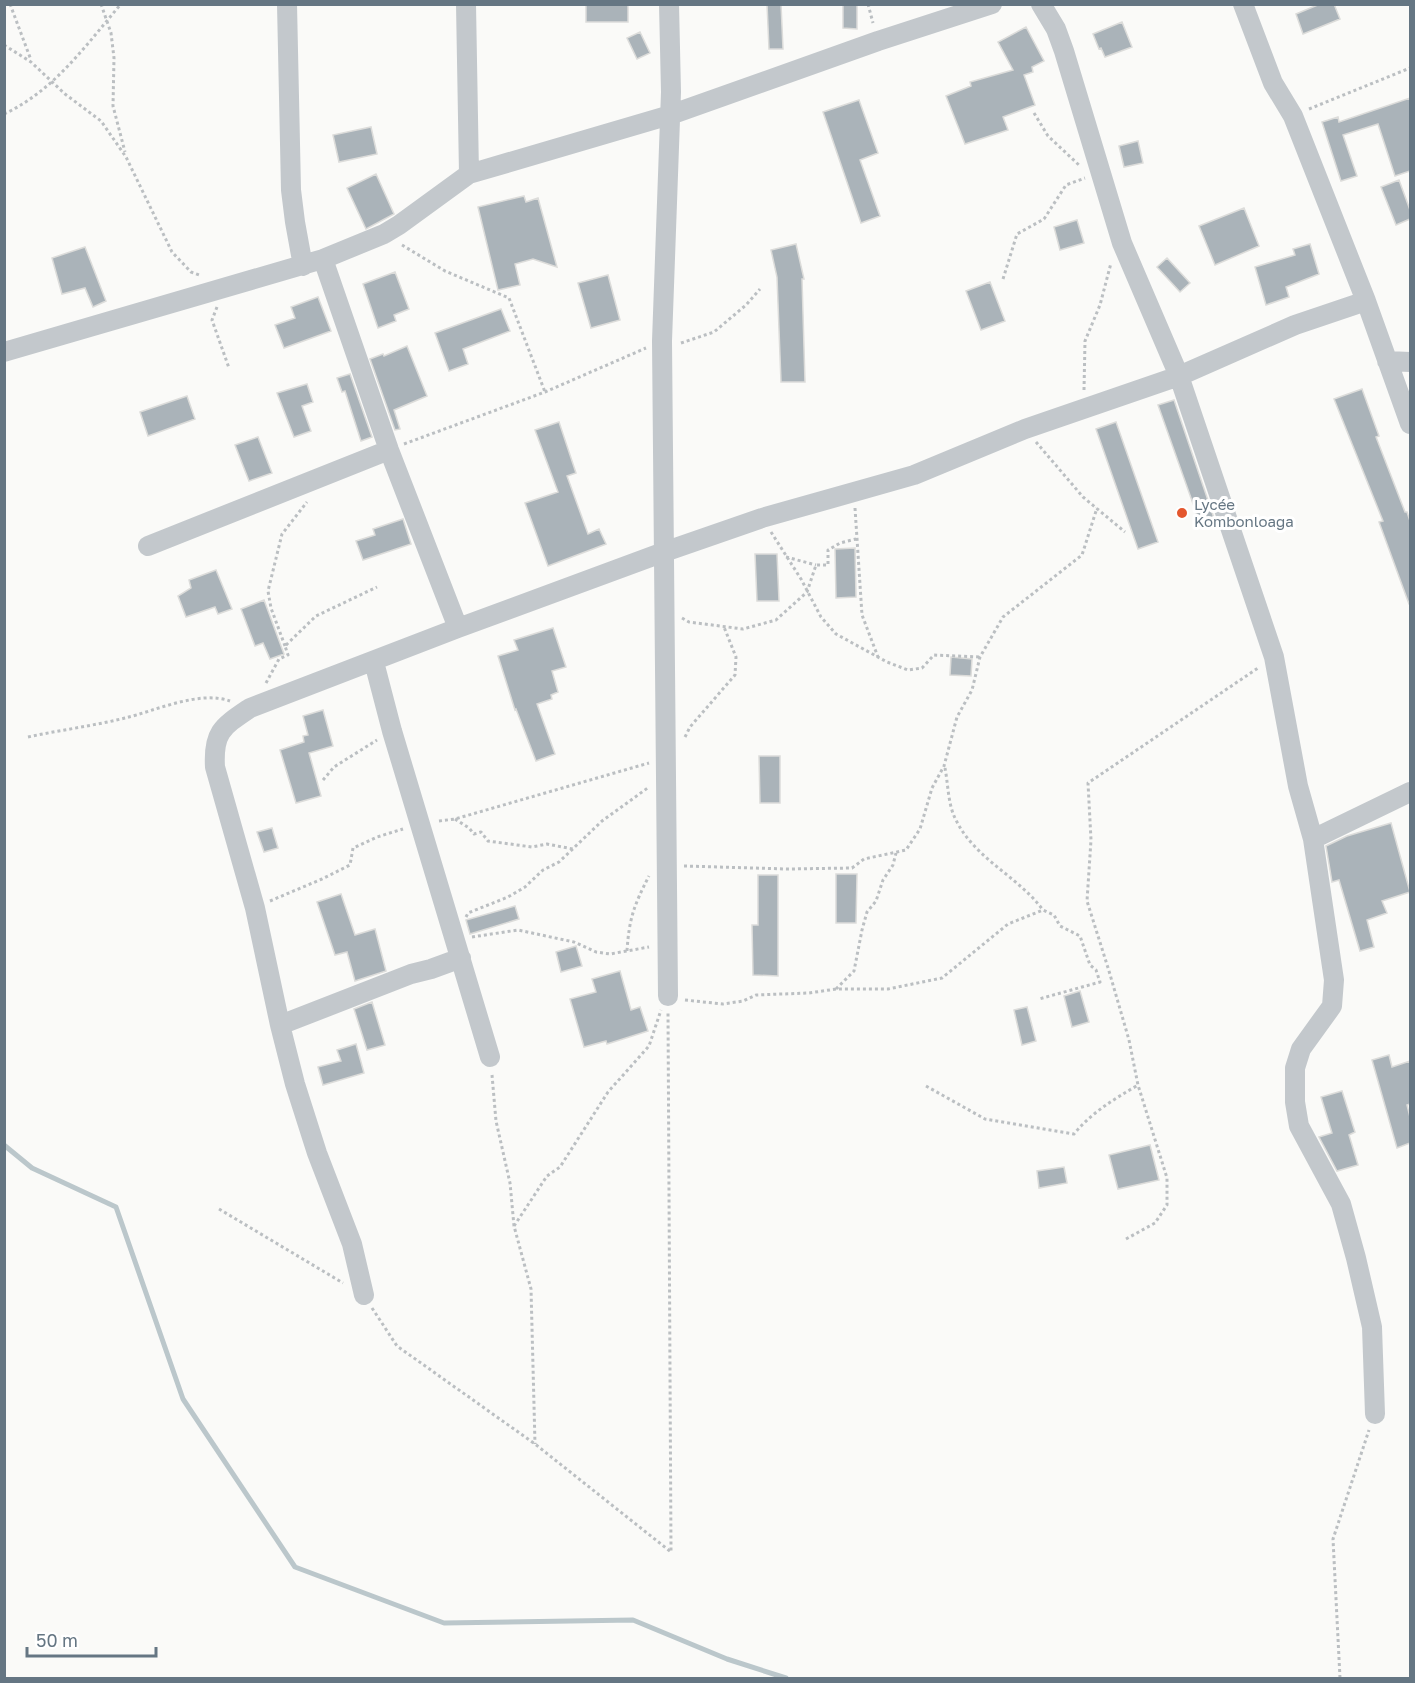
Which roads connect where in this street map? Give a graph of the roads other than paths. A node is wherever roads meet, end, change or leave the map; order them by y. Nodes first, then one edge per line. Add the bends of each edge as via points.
1 (287, 4) edge
2 (466, 4) edge
3 (669, 4) edge
4 (992, 4) edge
5 (1041, 4) edge
6 (1243, 4) edge
7 (670, 115) junction
8 (469, 174) junction
9 (323, 259) junction
10 (303, 266) junction
11 (1366, 301) junction
12 (4, 352) edge
13 (1387, 361) junction
14 (1410, 362) edge
15 (1179, 376) junction
16 (1410, 424) edge
17 (390, 450) junction
18 (148, 546) dead end
19 (664, 552) junction
20 (458, 628) junction
21 (374, 662) junction
22 (1410, 792) edge
23 (1313, 839) junction
24 (461, 958) junction
25 (668, 996) road end
26 (280, 1025) junction
27 (490, 1057) road end
28 (364, 1295) road end
29 (1375, 1414) road end

1 - 10 street via 291,190
2 - 8 street
3 - 7 street
4 - 7 street
5 - 15 street via 1064,51 1122,243
6 - 11 street via 1272,83 1293,116
7 - 8 street
7 - 19 street via 662,341
8 - 9 street via 384,234
9 - 10 street
9 - 17 street
10 - 12 street
11 - 13 street
11 - 15 street via 1294,325
13 - 14 street
13 - 16 street
15 - 19 street via 1025,429 914,475 762,518
15 - 23 street via 1274,657 1298,786
17 - 18 street
17 - 20 street
19 - 20 street
19 - 25 street
20 - 21 street
21 - 24 street
21 - 26 street via 250,708 217,736 215,767 255,908
22 - 23 street
23 - 29 street via 1334,980 1332,1006 1301,1050 1295,1068 1295,1102 1299,1126 1341,1204 1356,1258 1372,1327
24 - 26 street
24 - 27 street
26 - 28 street via 317,1153 352,1244

